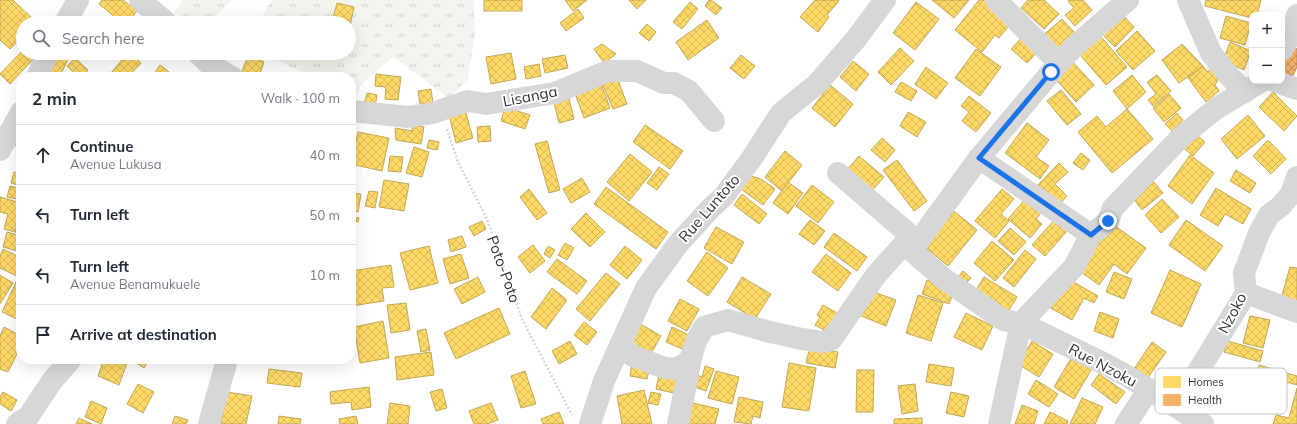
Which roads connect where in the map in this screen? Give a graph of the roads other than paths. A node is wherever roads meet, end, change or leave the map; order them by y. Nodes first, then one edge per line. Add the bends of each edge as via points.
1 (78, 0) edge
2 (140, 0) edge
3 (885, 0) edge
4 (996, 0) edge
5 (1128, 0) edge
6 (1188, 0) edge
7 (1297, 15) edge
8 (69, 16) edge
9 (158, 16) edge
10 (1283, 48) edge
11 (45, 60) edge
12 (205, 60) edge
13 (1059, 63) junction
14 (39, 72) edge
15 (223, 72) edge
16 (1283, 84) edge
17 (1254, 86) edge
18 (1297, 89) edge
19 (356, 112) edge
20 (16, 121) edge
21 (714, 121) dead end
22 (0, 150) edge
23 (979, 158) junction
24 (838, 173) dead end
25 (1297, 177) edge
26 (1091, 235) junction
27 (911, 243) junction
28 (1246, 293) junction
29 (1297, 312) edge
30 (1021, 323) junction
31 (620, 345) junction
32 (692, 358) junction
33 (67, 364) edge
34 (226, 364) edge
35 (1200, 368) edge
36 (1149, 389) junction
37 (1155, 393) edge
38 (1189, 414) edge
39 (582, 420) edge
40 (18, 424) edge
41 (209, 424) edge
42 (678, 424) edge
43 (999, 424) edge
44 (1126, 424) edge
45 (1203, 424) edge

1 - 8 street
2 - 9 street
3 - 31 street, Rue Luntoto via 817,84 781,113 724,196 678,244 646,288
4 - 13 street
5 - 13 street
6 - 17 street via 1211,53 1229,76
7 - 10 street via 1292,33
11 - 14 street
12 - 15 street
13 - 23 street
16 - 18 street
17 - 26 street via 1217,108 1182,136 1112,208 1108,221
19 - 21 street, Lisanga via 408,117 441,111 467,101 486,104 555,92 608,71 637,71 664,83 674,83 689,91
20 - 22 street
23 - 26 street
23 - 27 street
24 - 27 street, Rue Nzoku
25 - 28 street, Nzoko via 1291,194 1269,215 1259,233 1244,273
26 - 30 street via 1074,267
27 - 30 street, Rue Nzoku via 943,278 1004,320
27 - 32 street via 876,275 831,340 822,342 795,338 728,320 704,327 696,341
28 - 29 street
28 - 35 street, Nzoko
30 - 36 street, Rue Nzoku via 1103,363
30 - 43 street
31 - 32 street via 633,356 665,368 675,369
31 - 39 street, Rue Luntoto
32 - 42 street
33 - 40 street via 28,417
34 - 41 street
36 - 37 street, Rue Nzoku
36 - 44 street
38 - 45 street, Rue Nzoku

